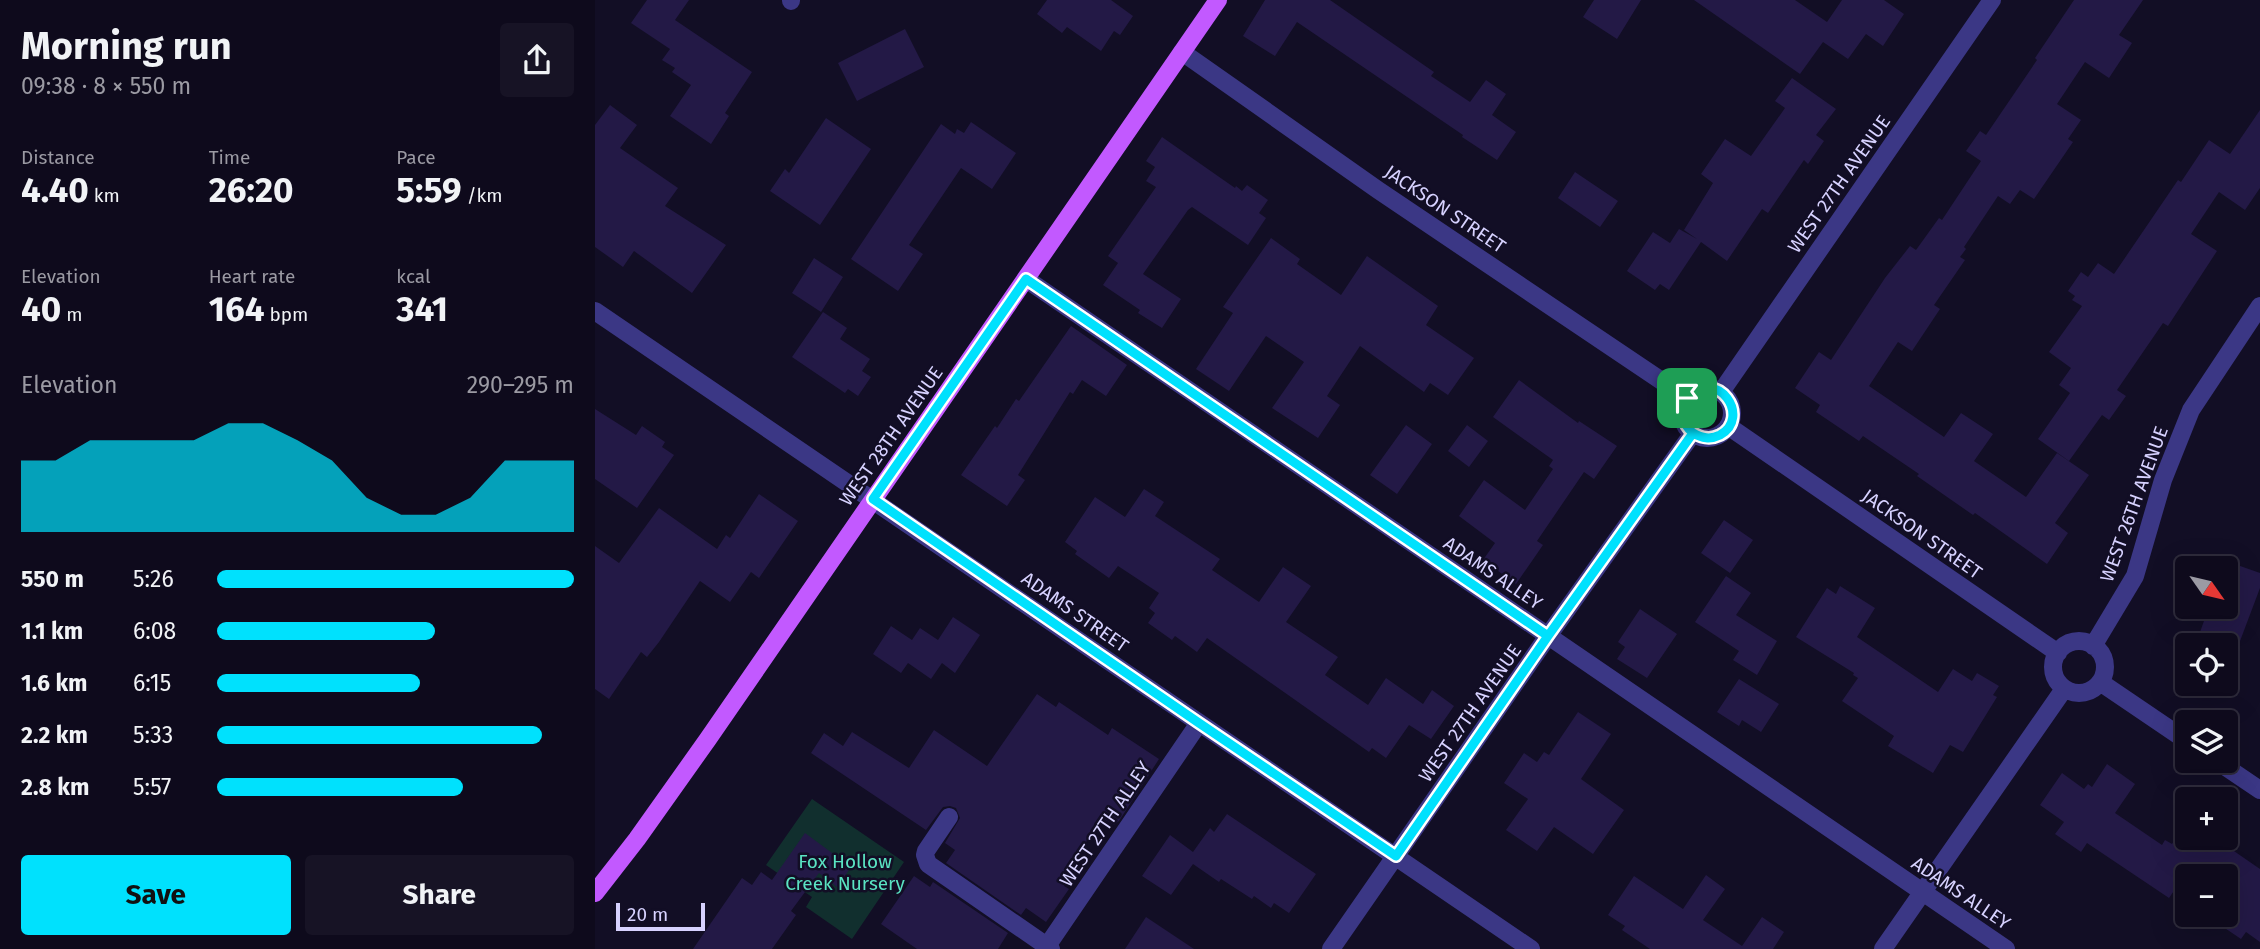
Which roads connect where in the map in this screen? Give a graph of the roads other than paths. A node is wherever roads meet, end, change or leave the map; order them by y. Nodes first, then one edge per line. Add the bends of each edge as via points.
1 (1218, 0) edge
2 (1992, 0) edge
3 (1182, 52) junction
4 (1026, 279) junction
5 (2260, 306) edge
6 (595, 311) edge
7 (1721, 392) junction
8 (1687, 398) junction
9 (1728, 426) junction
10 (1693, 433) junction
11 (873, 499) junction
12 (1548, 636) junction
13 (2093, 646) junction
14 (2058, 653) junction
15 (2100, 682) junction
16 (2064, 688) junction
17 (1199, 723) junction
18 (2175, 733) edge
19 (2235, 773) edge
20 (2260, 790) edge
21 (950, 817) dead end
22 (1396, 856) junction
23 (595, 893) edge
24 (1922, 893) junction
25 (1048, 948) edge
26 (1331, 949) edge
27 (1531, 949) edge
28 (1883, 949) edge
29 (2006, 949) edge

1 - 3 main road, WEST 28TH AVENUE
2 - 7 street, WEST 27TH AVENUE
3 - 4 main road, WEST 28TH AVENUE
3 - 8 street, JACKSON STREET
4 - 11 main road, WEST 28TH AVENUE
4 - 12 street, ADAMS ALLEY
5 - 13 street, WEST 26TH AVENUE via 2191,410 2163,480 2135,576
6 - 11 street, ADAMS STREET
7 - 8 street via 1705,388
7 - 9 street via 1732,409
8 - 10 street via 1683,420
9 - 10 street via 1713,437
9 - 14 street, JACKSON STREET
10 - 12 street, WEST 27TH AVENUE
11 - 17 street, ADAMS STREET
11 - 23 main road, WEST 28TH AVENUE
12 - 22 street, WEST 27TH AVENUE
12 - 24 street, ADAMS ALLEY
13 - 14 street via 2075,642
13 - 15 street via 2101,653 2104,666
14 - 16 street via 2053,672
15 - 16 street via 2082,693
15 - 18 street
16 - 24 street
17 - 22 street, ADAMS STREET
17 - 25 street, WEST 27TH ALLEY
19 - 20 street
21 - 25 street via 926,851 928,864
22 - 26 street, WEST 27TH AVENUE
22 - 27 street, ADAMS STREET
24 - 28 street
24 - 29 street, ADAMS ALLEY

